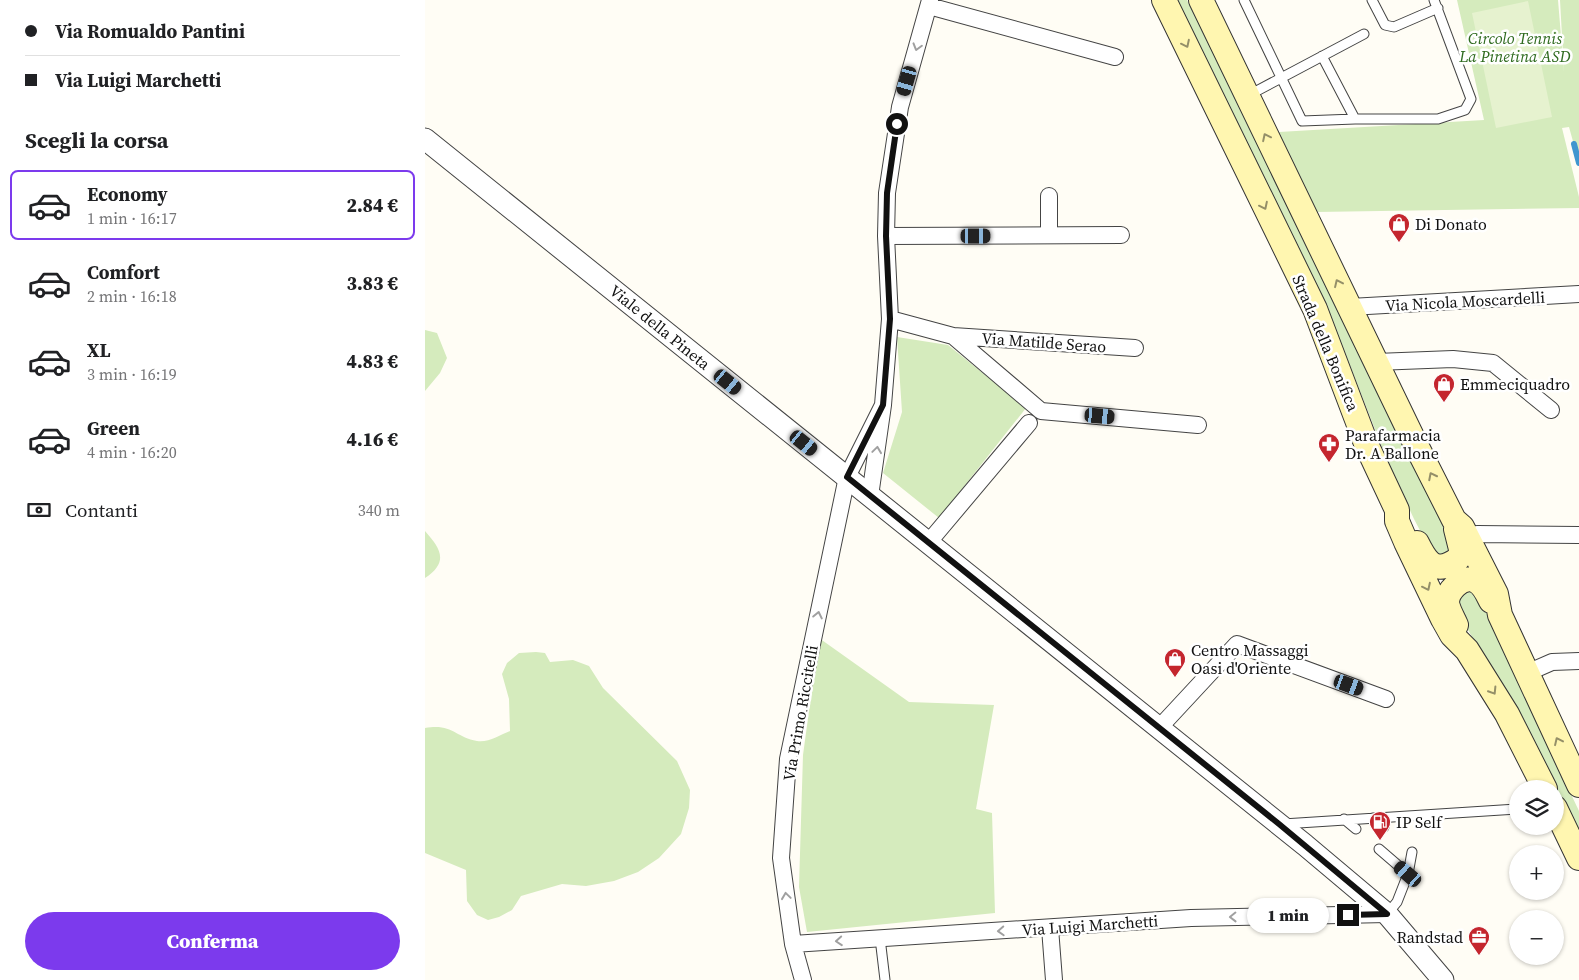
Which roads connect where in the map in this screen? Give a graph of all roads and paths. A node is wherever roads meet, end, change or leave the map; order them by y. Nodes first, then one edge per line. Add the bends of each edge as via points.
1 (1164, 0) edge
2 (1201, 0) edge
3 (1244, 0) edge
4 (1372, 0) edge
5 (929, 3) edge
6 (1436, 4) edge
7 (1364, 34) dead end
8 (1322, 56) junction
9 (1115, 57) dead end
10 (1281, 77) junction
11 (1246, 96) junction
12 (1355, 119) junction
13 (425, 139) edge
14 (1049, 196) dead end
15 (1049, 235) junction
16 (1121, 235) dead end
17 (886, 236) junction
18 (1579, 294) edge
19 (1350, 308) junction
20 (890, 319) junction
21 (953, 336) junction
22 (1135, 348) dead end
23 (1376, 362) junction
24 (883, 405) junction
25 (1551, 410) dead end
26 (1029, 423) dead end
27 (1198, 425) dead end
28 (847, 477) junction
29 (870, 496) junction
30 (1397, 510) junction
31 (1461, 529) junction
32 (1579, 535) edge
33 (928, 542) junction
34 (1500, 615) junction
35 (1467, 650) junction
36 (1579, 661) edge
37 (1527, 673) junction
38 (1386, 698) dead end
39 (1159, 728) junction
40 (1540, 780) edge
41 (1579, 785) edge
42 (1509, 810) edge
43 (1373, 818) junction
44 (1344, 820) junction
45 (1279, 824) junction
46 (1383, 827) dead end
47 (1564, 827) edge
48 (1356, 829) dead end
49 (1379, 849) dead end
50 (1412, 852) dead end
51 (1579, 858) edge
52 (1408, 874) junction
53 (1387, 914) junction
54 (1050, 928) junction
55 (880, 938) junction
56 (793, 944) junction
57 (803, 980) edge
58 (885, 980) edge
59 (1054, 980) edge
60 (1443, 980) edge

1 -> 30 main road, Strada della Bonifica via 1315,309 1367,446
2 - 11 main road, Strada della Bonifica
3 - 10 lane
4 - 6 lane via 1385,25 1394,27
5 - 9 street
5 -> 17 street via 899,107 887,193
6 - 12 lane via 1471,99 1465,110 1437,119
7 - 8 lane
8 - 10 lane
8 - 12 lane
10 - 11 lane
10 - 12 lane via 1302,121
19 -> 11 main road, Strada della Bonifica
13 - 28 street, Viale della Pineta
14 - 15 street
15 - 16 street
15 - 17 street
17 - 20 street
18 - 19 street, Via Nicola Moscardelli
19 - 23 main road, Strada della Bonifica
20 - 21 street, Via Matilde Serao
20 - 24 street
21 - 22 street, Via Matilde Serao
21 - 27 street, Via Matilde Serao via 1041,412
23 - 25 street via 1453,359 1493,364
31 -> 23 main road, Strada della Bonifica
24 - 28 street, Via Primo Riccitelli
29 -> 24 street
26 - 33 street
28 - 29 street, Viale della Pineta
56 -> 28 street, Via Primo Riccitelli via 781,858 788,759
29 - 33 street, Viale della Pineta
30 - 31 main road via 1404,516 1426,560 1438,567 1452,563 1463,553
30 -> 35 main road, Strada della Bonifica via 1397,520 1406,542 1443,619 1452,635
31 - 32 street via 1477,534
31 - 34 main road, Strada della Bonifica via 1495,594
33 - 39 street, Viale della Pineta
34 - 35 main road via 1485,589 1473,580 1459,582 1451,590 1447,604
34 - 37 main road, Strada della Bonifica
35 -> 40 main road, Strada della Bonifica via 1507,714
36 - 37 street via 1552,662
41 -> 37 main road, Strada della Bonifica
38 - 39 street via 1237,644
39 - 45 street, Viale della Pineta
42 - 43 lane
43 - 44 lane
43 - 46 lane
44 - 45 lane
44 - 48 lane
45 - 53 street, Viale della Pineta
47 - 51 main road
49 - 52 lane
50 - 52 lane
52 - 53 lane via 1397,902
53 -> 54 street, Via Luigi Marchetti via 1191,918
53 - 60 street, Viale della Pineta
54 -> 55 street, Via Luigi Marchetti
54 - 59 street
55 -> 56 street, Via Luigi Marchetti
55 - 58 lane
56 - 57 street, Via Primo Riccitelli

